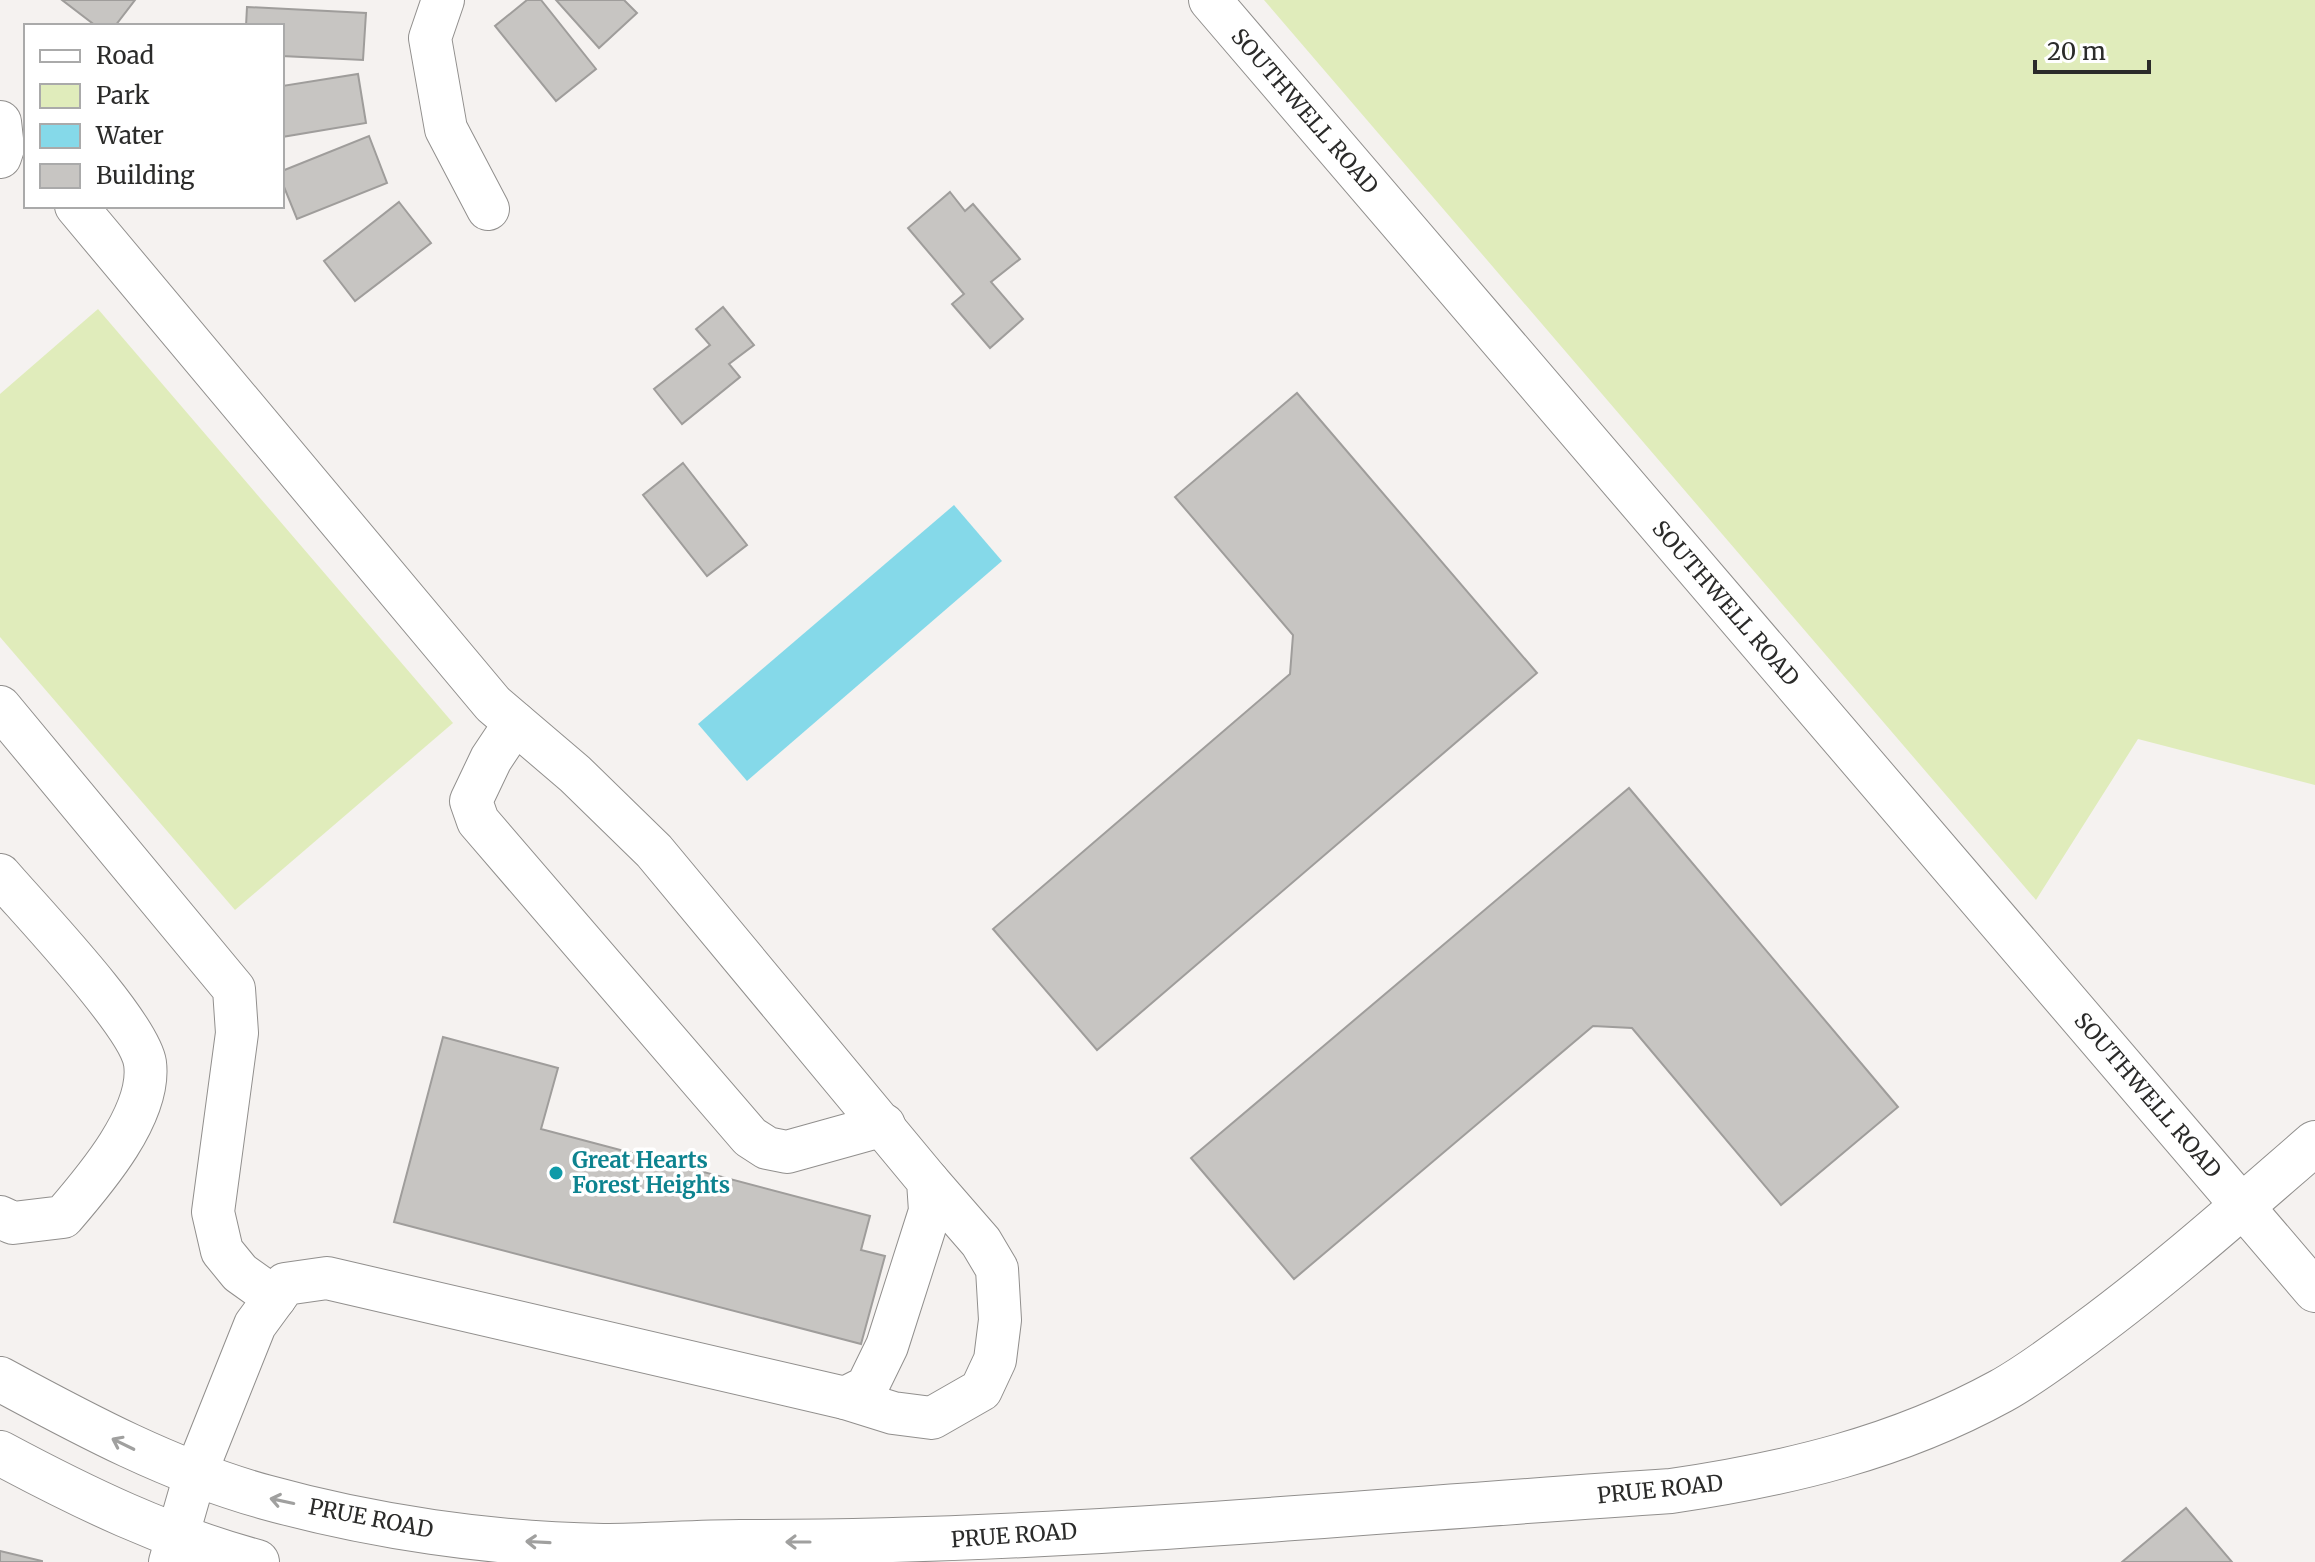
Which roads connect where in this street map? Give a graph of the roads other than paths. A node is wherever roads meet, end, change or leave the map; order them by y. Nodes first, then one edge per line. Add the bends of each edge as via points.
1 (443, 0) edge
2 (1210, 0) edge
3 (78, 208) edge
4 (488, 209) dead end
5 (0, 707) edge
6 (515, 723) junction
7 (0, 875) edge
8 (884, 1125) junction
9 (2315, 1143) edge
10 (928, 1181) junction
11 (2242, 1206) junction
12 (0, 1217) edge
13 (2315, 1291) edge
14 (275, 1298) junction
15 (0, 1379) edge
16 (845, 1398) junction
17 (0, 1453) edge
18 (195, 1475) junction
19 (904, 1542) junction
20 (173, 1550) edge
21 (257, 1562) edge
22 (842, 1562) edge

1 - 4 street via 430,38 446,129
2 - 11 street, SOUTHWELL ROAD
3 - 6 street via 493,704
5 - 14 street via 234,989 237,1033 213,1212 222,1251 240,1273
6 - 8 street via 654,851
6 - 8 street via 471,801 478,821 750,1137 787,1152
7 - 12 street via 130,1028 145,1064 138,1108 106,1167 63,1217 13,1223
8 - 10 street
9 - 11 main road, PRUE ROAD
10 - 16 street via 930,1211 887,1346 867,1387
10 - 16 street via 981,1242 997,1269 1000,1320 995,1360 981,1390 932,1418
11 - 13 street, SOUTHWELL ROAD
11 - 19 main road, PRUE ROAD via 2135,1297 2002,1390 1924,1428 1842,1458 1671,1491
14 - 16 street via 285,1284 327,1278
14 - 18 street via 255,1325
18 -> 15 main road, PRUE ROAD
17 - 20 main road
19 -> 18 main road, PRUE ROAD via 603,1546 501,1539 313,1508
18 - 20 street
19 - 22 main road, PRUE ROAD
20 - 21 main road

